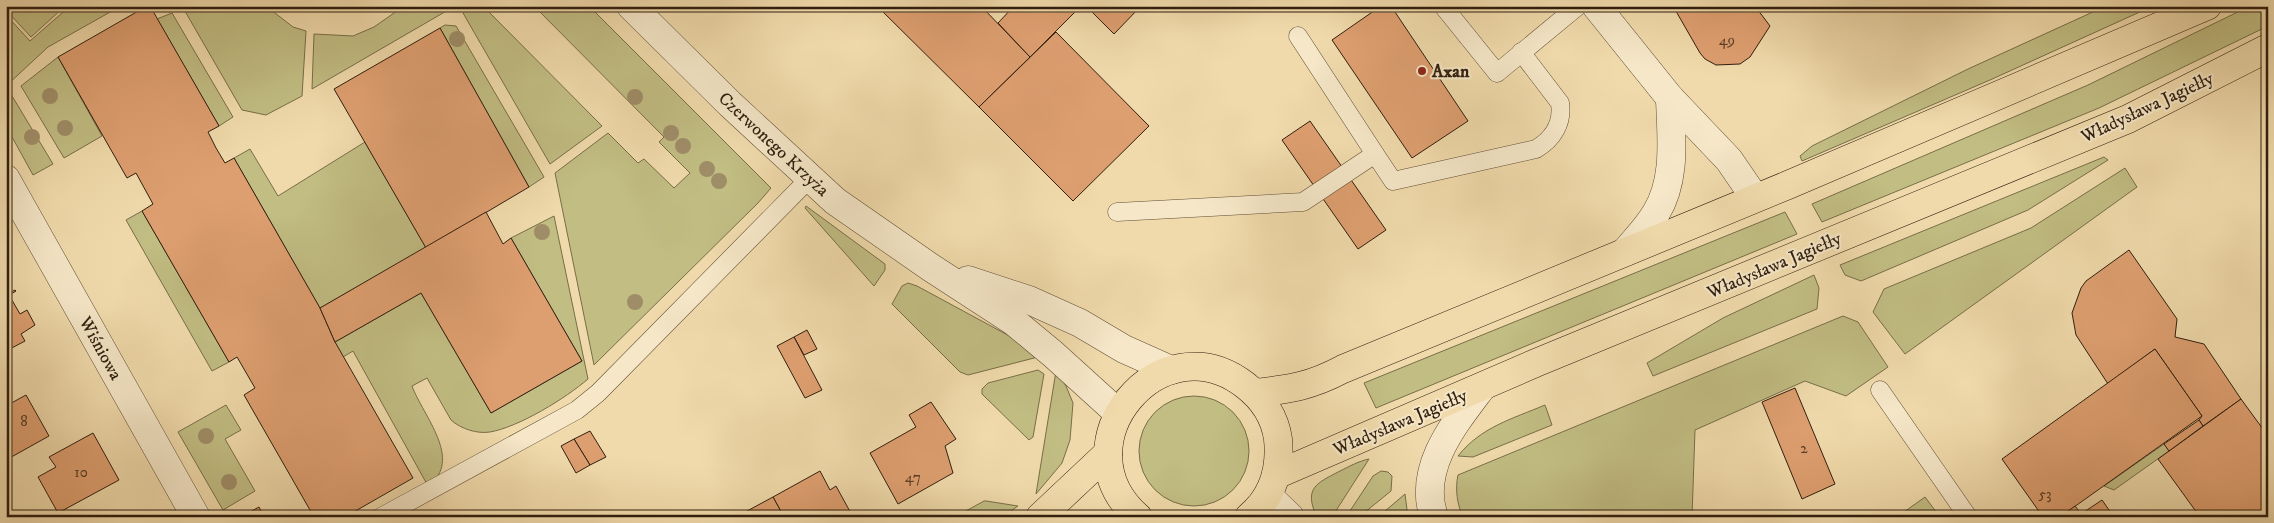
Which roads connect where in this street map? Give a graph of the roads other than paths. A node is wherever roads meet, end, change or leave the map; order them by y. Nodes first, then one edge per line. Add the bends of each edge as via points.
1 (631, 6) edge
2 (1443, 6) edge
3 (1578, 6) edge
4 (1596, 6) edge
5 (2207, 6) edge
6 (1298, 36) dead end
7 (2268, 48) edge
8 (1521, 52) junction
9 (1670, 98) junction
10 (1375, 154) junction
11 (810, 178) junction
12 (6, 179) edge
13 (1754, 198) junction
14 (1117, 212) dead end
15 (1625, 252) junction
16 (930, 267) junction
17 (1171, 370) junction
18 (1482, 387) junction
19 (1880, 390) dead end
20 (1255, 393) junction
21 (1118, 414) junction
22 (1108, 453) junction
23 (1272, 486) junction
24 (196, 517) edge
25 (381, 517) edge
26 (1040, 517) edge
27 (1138, 517) edge
28 (1249, 517) edge
29 (1290, 517) edge
30 (1434, 517) edge
31 (1968, 517) edge

1 - 11 street, Czerwonego Krzyża
2 - 8 lane via 1497,73
3 - 8 lane
4 - 9 street
5 - 13 main road
6 - 10 lane
7 - 18 main road, Władysława Jagiełły via 2119,122
8 - 10 lane via 1560,103 1562,113 1557,129 1546,143 1536,149 1393,181
9 - 13 street via 1730,160
9 - 15 street via 1672,162 1666,192 1657,212
10 - 14 lane via 1303,202
11 - 16 street, Czerwonego Krzyża via 835,201
11 - 25 lane via 598,393 584,404
12 - 24 street, Wiśniowa
13 - 15 main road
15 - 20 main road via 1343,369 1319,382
16 - 17 street, Czerwonego Krzyża via 1029,300
16 - 21 street, Czerwonego Krzyża via 1013,321
17 - 20 main road via 1194,367 1216,370 1238,379
17 - 21 main road via 1149,379 1131,394
18 - 23 main road, Władysława Jagiełły
18 - 30 street via 1447,434 1431,476 1430,506
19 - 31 lane
20 - 23 main road via 1277,431 1279,453
21 - 22 main road via 1110,432
22 - 26 main road
22 - 27 main road via 1111,474 1119,494
23 - 28 main road
23 - 29 street

